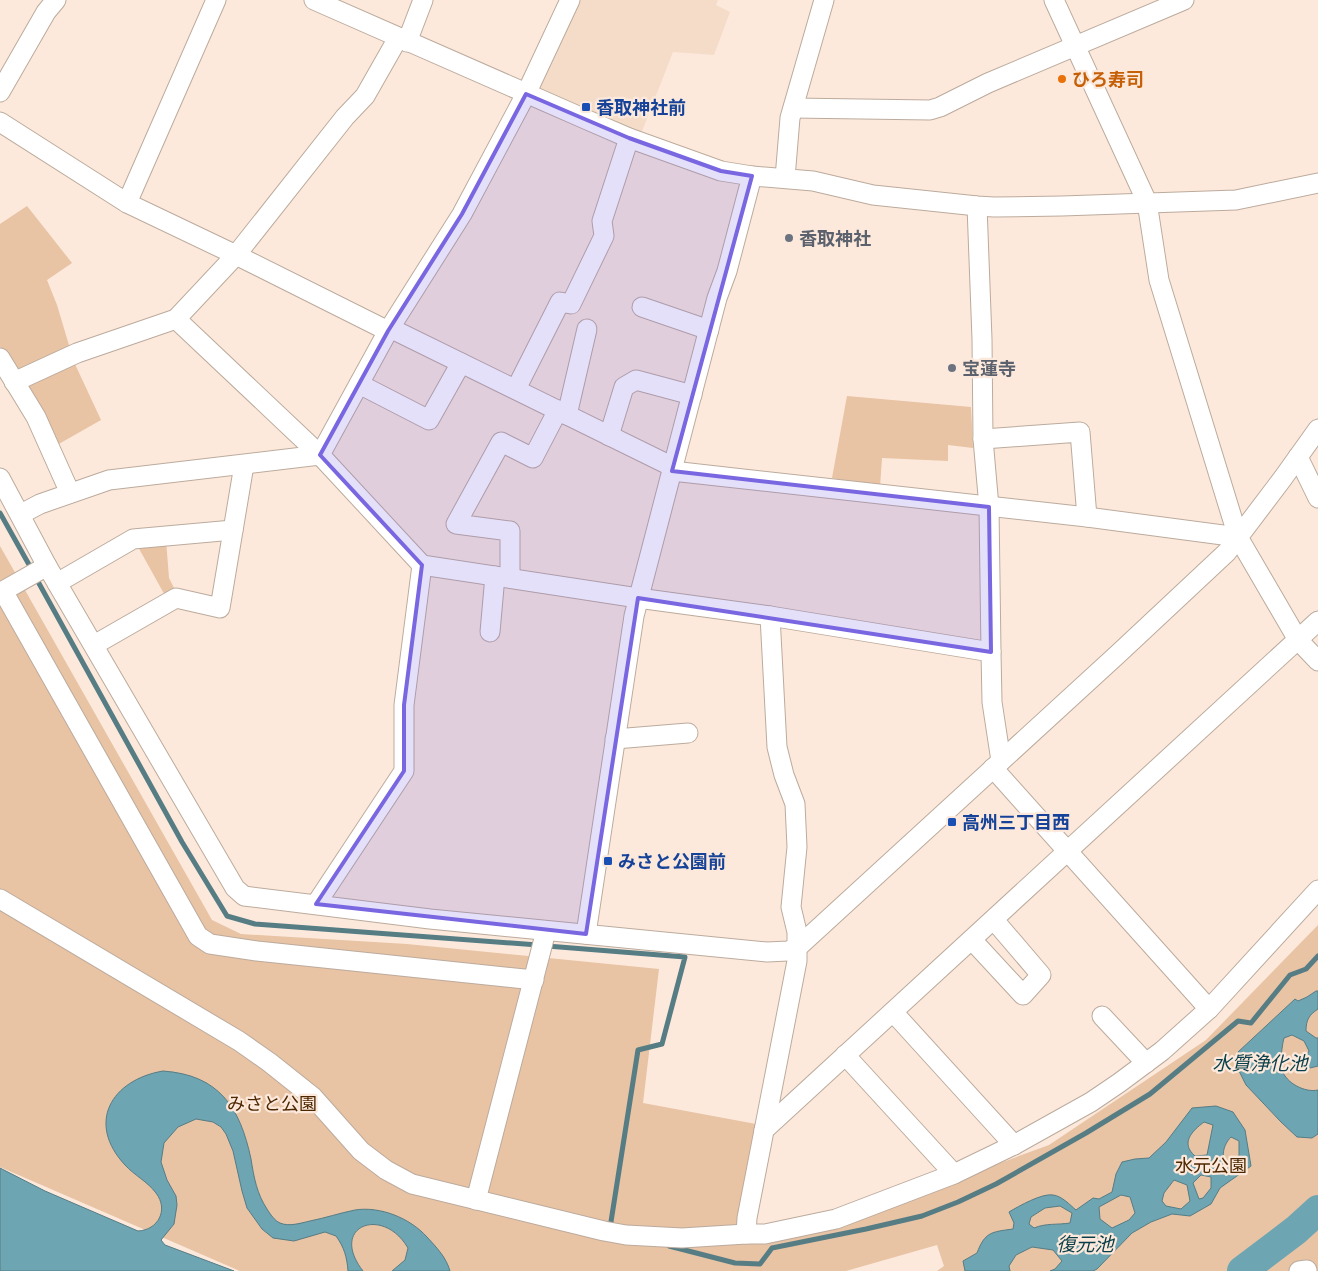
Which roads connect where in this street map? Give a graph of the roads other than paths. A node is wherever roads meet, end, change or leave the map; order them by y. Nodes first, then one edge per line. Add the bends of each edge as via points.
1 (56, 0) edge
2 (216, 0) edge
3 (314, 0) edge
4 (423, 0) edge
5 (570, 0) edge
6 (824, 0) edge
7 (1054, 0) edge
8 (1184, 0) edge
9 (402, 40) junction
10 (1075, 47) junction
11 (0, 92) edge
12 (526, 94) junction
13 (793, 108) junction
14 (0, 122) edge
15 (629, 138) junction
16 (752, 176) junction
17 (785, 178) junction
18 (1318, 183) edge
19 (1147, 202) junction
20 (127, 203) junction
21 (977, 206) junction
22 (236, 256) junction
23 (642, 307) dead end
24 (176, 319) junction
25 (389, 329) junction
26 (587, 329) dead end
27 (709, 330) junction
28 (0, 358) edge
29 (461, 363) junction
30 (14, 382) junction
31 (359, 384) junction
32 (516, 389) junction
33 (692, 395) junction
34 (562, 412) junction
35 (1318, 429) edge
36 (609, 436) junction
37 (983, 439) junction
38 (320, 455) junction
39 (1298, 457) junction
40 (244, 465) junction
41 (673, 469) junction
42 (0, 478) edge
43 (70, 492) junction
44 (1318, 498) edge
45 (989, 507) junction
46 (20, 514) junction
47 (1087, 517) junction
48 (233, 530) junction
49 (1238, 537) junction
50 (422, 565) junction
51 (47, 566) junction
52 (502, 577) junction
53 (57, 583) junction
54 (638, 598) junction
55 (770, 616) junction
56 (1318, 621) edge
57 (490, 632) dead end
58 (1298, 640) junction
59 (94, 645) junction
60 (991, 652) junction
61 (1318, 661) edge
62 (688, 733) dead end
63 (615, 739) junction
64 (997, 765) junction
65 (1067, 853) junction
66 (1318, 890) edge
67 (0, 899) edge
68 (316, 904) junction
69 (994, 920) junction
70 (546, 931) junction
71 (586, 934) junction
72 (972, 940) junction
73 (798, 947) junction
74 (534, 980) junction
75 (1209, 1009) junction
76 (893, 1012) junction
77 (1102, 1016) dead end
78 (845, 1055) junction
79 (1146, 1063) junction
80 (764, 1130) junction
81 (1014, 1144) junction
82 (954, 1174) junction
83 (476, 1200) junction
84 (746, 1234) junction

1 - 11 street
2 - 20 street
3 - 9 street
4 - 9 street
5 - 12 street
6 - 13 street
7 - 10 street
8 - 10 street
9 - 12 street
9 - 22 street via 365,96
10 - 13 street via 930,110
10 - 19 street
12 - 15 street
12 - 25 street via 462,214
13 - 17 street
14 - 20 street
15 - 16 street via 722,171
15 - 32 street via 602,221 604,236 571,304 560,302
16 - 17 street
16 - 27 street
17 - 21 street via 873,195
18 - 19 street via 1236,200
19 - 21 street
19 - 49 street via 1158,280
20 - 22 street
21 - 37 street
22 - 24 street
22 - 25 street
23 - 27 street
24 - 30 street via 77,353
24 - 38 street
25 - 29 street
25 - 31 street
26 - 34 street
27 - 33 street
28 - 30 street
29 - 31 street via 429,420
29 - 32 street
30 - 43 street via 36,417
31 - 38 street
32 - 34 street
33 - 36 street via 636,380 624,387
33 - 41 street
34 - 36 street
34 - 52 street via 533,458 501,442 456,524 510,530
35 - 39 street
36 - 41 street
37 - 45 street
37 - 47 street via 1080,432
38 - 40 street
38 - 50 street
39 - 44 street
39 - 49 street
40 - 43 street via 109,480
40 - 48 street
41 - 45 street
41 - 54 street
42 - 46 street
43 - 46 street
45 - 47 street
45 - 60 street
46 - 51 street
47 - 49 street
48 - 53 street via 133,539
48 - 59 street via 220,608 176,598
49 - 58 street
49 - 64 street via 1226,552
50 - 52 street
50 - 68 street via 404,705 404,771
51 - 53 street
51 - 74 street via 2,591 198,936 210,944 257,951
52 - 54 street
52 - 57 street
53 - 59 street
54 - 55 street
54 - 63 street
55 - 60 street
55 - 73 street via 777,747 795,804 797,848 790,907
56 - 58 street
58 - 61 street
58 - 65 street
59 - 68 street via 235,888 244,896
60 - 64 street
62 - 63 street
63 - 71 street
64 - 65 street
64 - 73 street
65 - 69 street
65 - 75 street
66 - 75 street
67 - 83 street via 246,1046 313,1097 361,1151 386,1170 412,1184
68 - 70 street
69 - 72 street
69 - 72 street via 1041,974 1023,995
70 - 71 street
70 - 74 street
71 - 73 street via 767,952
72 - 76 street
73 - 80 street via 798,961
74 - 83 street
75 - 79 street
76 - 78 street
76 - 81 street
77 - 79 street
78 - 80 street
78 - 82 street
79 - 81 street via 1090,1102
80 - 84 street
81 - 82 street
82 - 84 street via 836,1219 765,1234
83 - 84 street via 626,1235 682,1238

